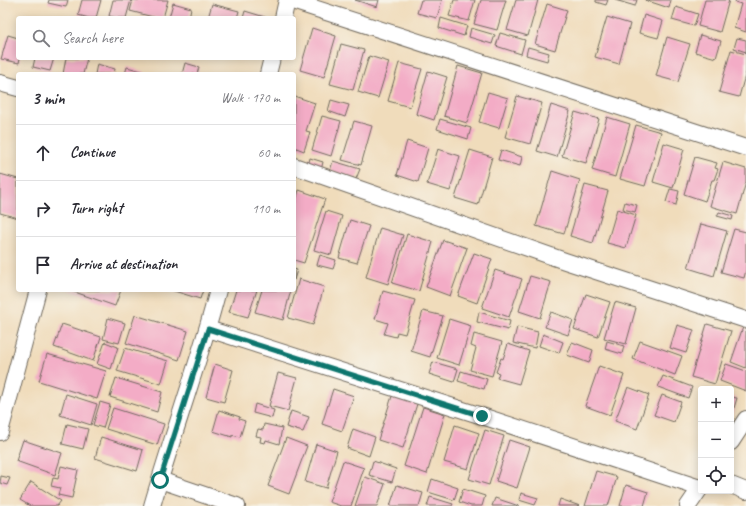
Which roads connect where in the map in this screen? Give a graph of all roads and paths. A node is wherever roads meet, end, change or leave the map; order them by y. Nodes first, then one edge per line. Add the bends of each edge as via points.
1 (288, 0) edge
2 (284, 16) edge
3 (272, 60) edge
4 (268, 72) edge
5 (0, 84) edge
6 (16, 88) edge
7 (746, 148) edge
8 (296, 167) edge
9 (37, 292) edge
10 (217, 292) edge
11 (746, 320) edge
12 (208, 329) junction
13 (746, 419) edge
14 (0, 432) edge
15 (734, 437) edge
16 (160, 480) junction
17 (734, 486) edge
18 (698, 487) edge
19 (698, 491) edge
20 (746, 491) edge
21 (152, 506) edge
22 (237, 506) edge
23 (688, 506) edge

1 - 2 street
1 - 7 street
3 - 4 street
5 - 6 street
8 - 11 street via 565,261
9 - 14 street
10 - 12 street
12 - 16 street
12 - 18 street
13 - 15 street
16 - 21 street
16 - 22 street
17 - 20 street
19 - 23 street

